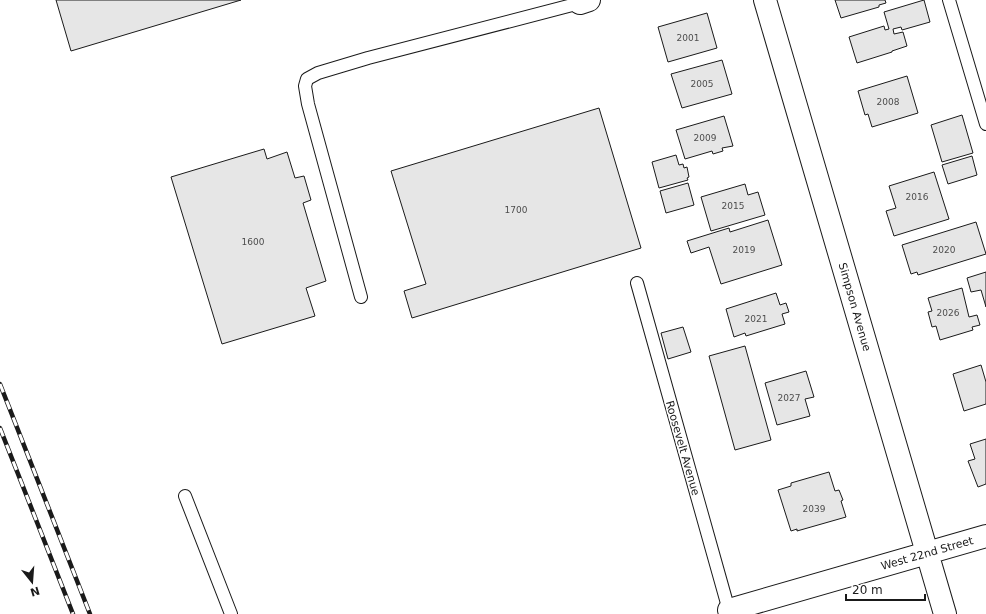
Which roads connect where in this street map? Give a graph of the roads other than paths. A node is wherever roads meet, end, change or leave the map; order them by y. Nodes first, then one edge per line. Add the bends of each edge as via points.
1 (765, 0) edge
2 (949, 0) edge
3 (584, 1) edge
4 (986, 124) edge
5 (636, 283) dead end
6 (361, 297) dead end
7 (185, 496) dead end
8 (986, 536) edge
9 (927, 553) junction
10 (730, 612) edge
11 (231, 614) edge
12 (945, 614) edge

1 - 9 street, Simpson Avenue
2 - 4 lane
3 - 6 lane via 368,58 318,73 307,79 305,86 308,104
5 - 10 lane, Roosevelt Avenue
7 - 11 lane
8 - 9 street, West 22nd Street
9 - 10 street, West 22nd Street
9 - 12 street, Simpson Avenue

